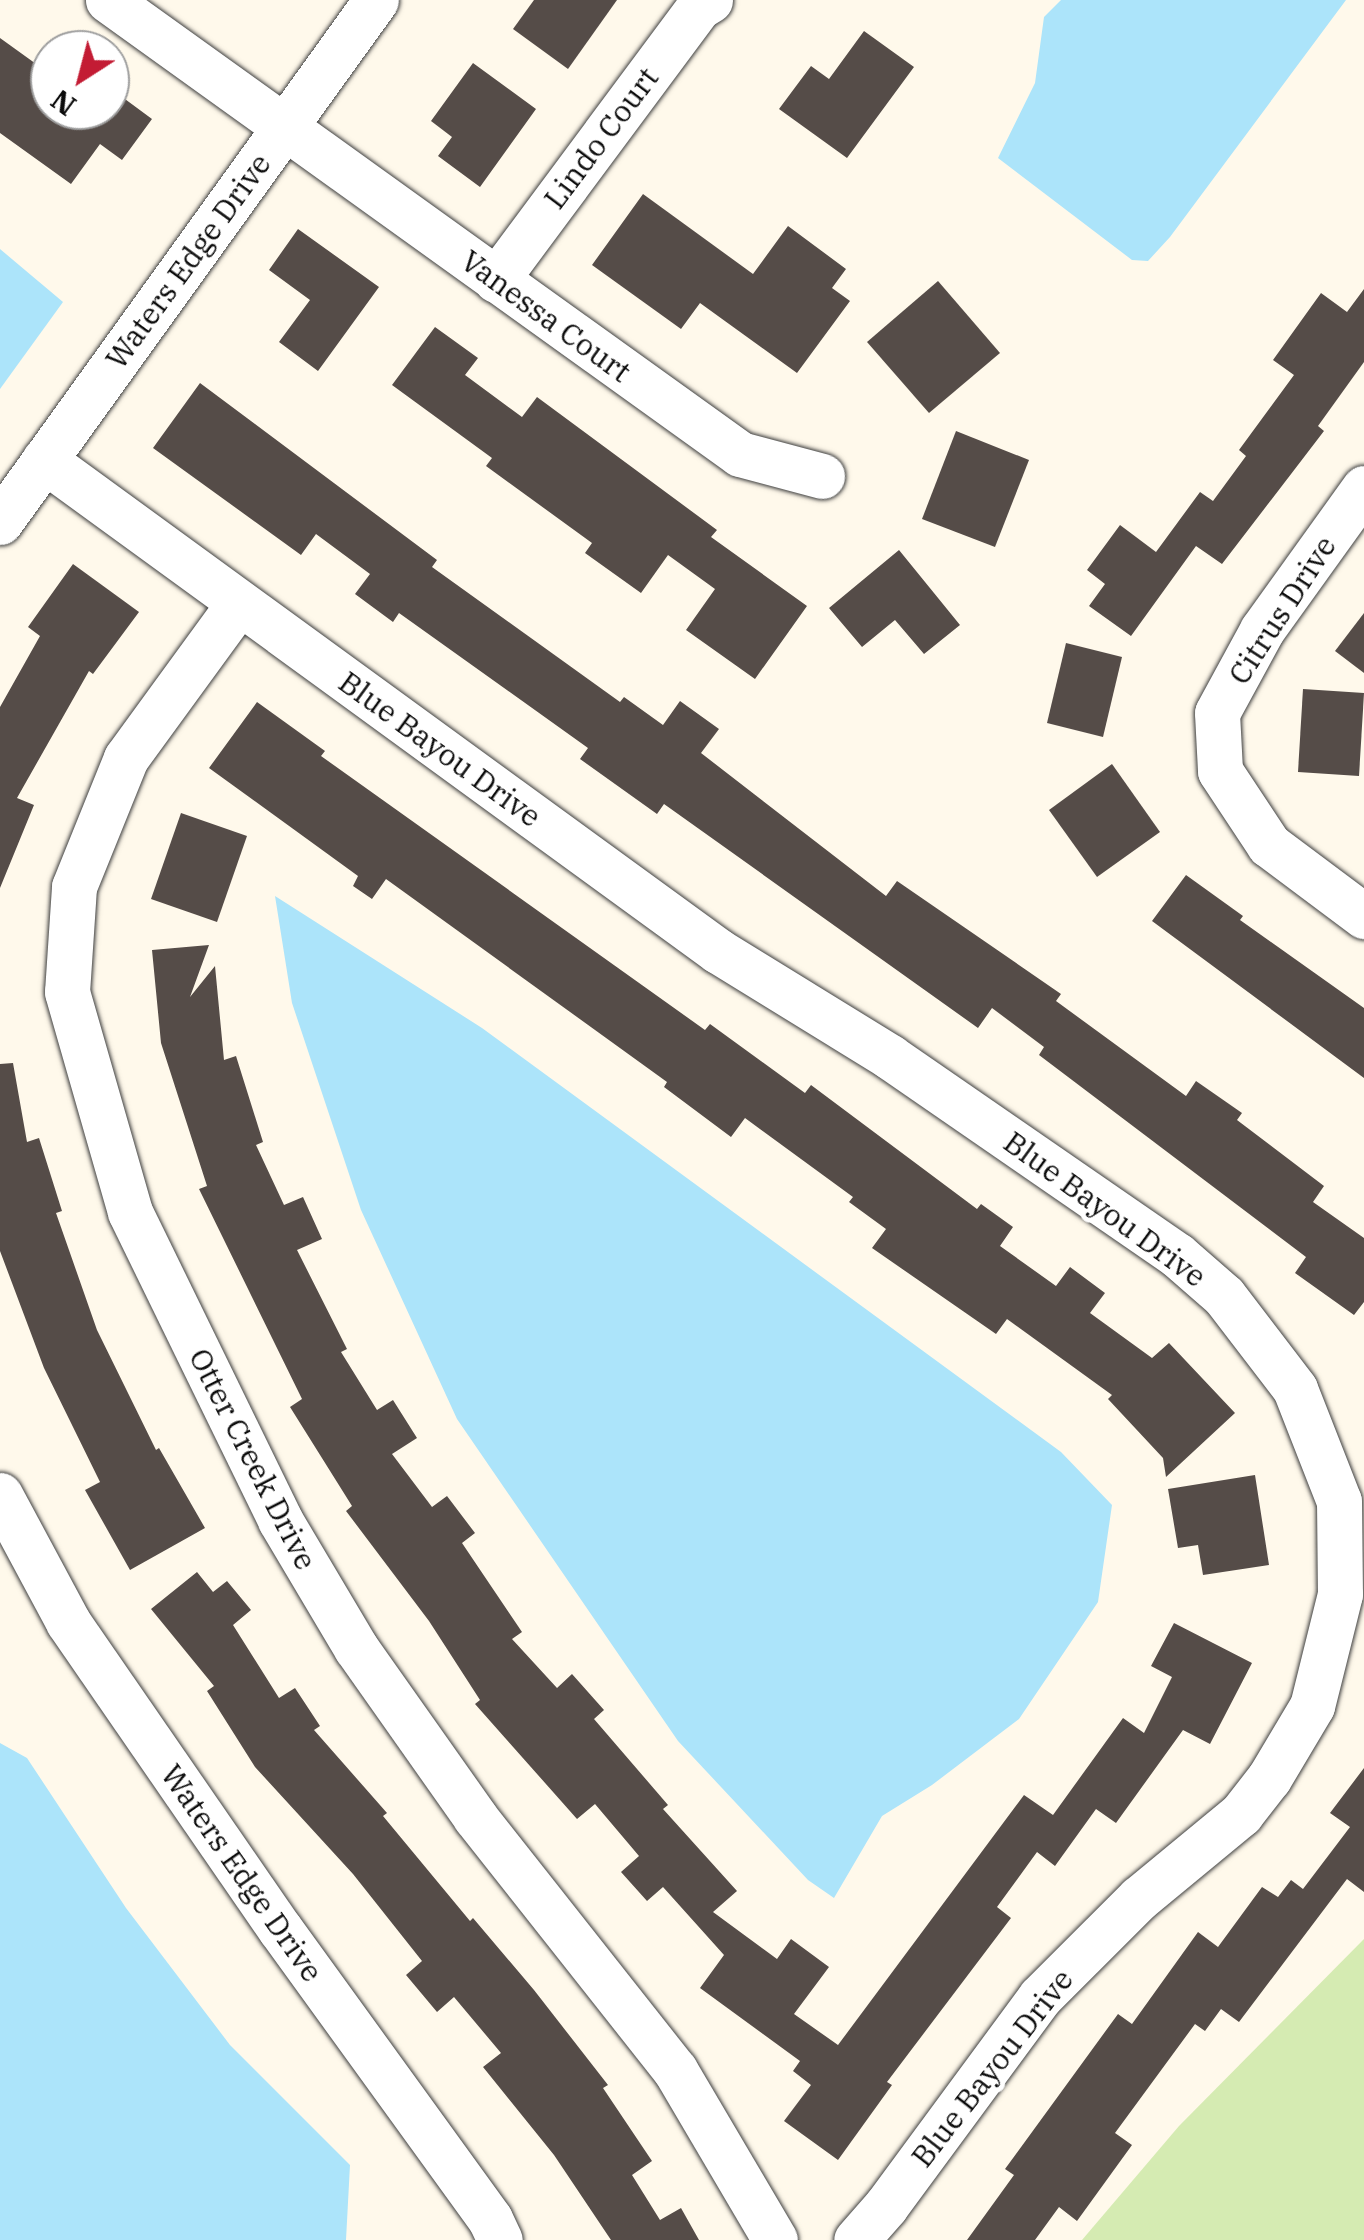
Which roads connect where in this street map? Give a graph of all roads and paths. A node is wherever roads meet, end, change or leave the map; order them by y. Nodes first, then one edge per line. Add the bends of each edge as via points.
1 (108, 0) edge
2 (376, 0) edge
3 (710, 0) edge
4 (284, 128) junction
5 (496, 280) junction
6 (44, 460) junction
7 (822, 476) dead end
8 (1364, 488) edge
9 (0, 522) edge
10 (240, 603) junction
11 (1364, 916) edge
12 (0, 1495) edge
13 (1352, 1499) edge
14 (500, 2240) edge
15 (775, 2240) edge
16 (856, 2240) edge

1 - 4 street, Vanessa Court
2 - 4 street, Waters Edge Drive
3 - 5 street, Lindo Court
4 - 5 street, Vanessa Court
4 - 6 street, Waters Edge Drive
5 - 7 street, Vanessa Court via 740,454
6 - 9 street, Waters Edge Drive
6 - 10 street, Blue Bayou Drive
8 - 11 street, Citrus Drive via 1262,630 1218,713 1220,771 1269,845
10 - 13 street, Blue Bayou Drive via 718,951 890,1057 1177,1255 1224,1296 1294,1390
10 - 15 street, Otter Creek Drive via 126,758 74,887 67,992 130,1212 280,1520 356,1648 474,1817 676,2070
12 - 14 street, Waters Edge Drive via 68,1622
13 - 16 street, Blue Bayou Drive via 1340,1594 1312,1706 1269,1778 1241,1814 1139,1898 1040,1998

